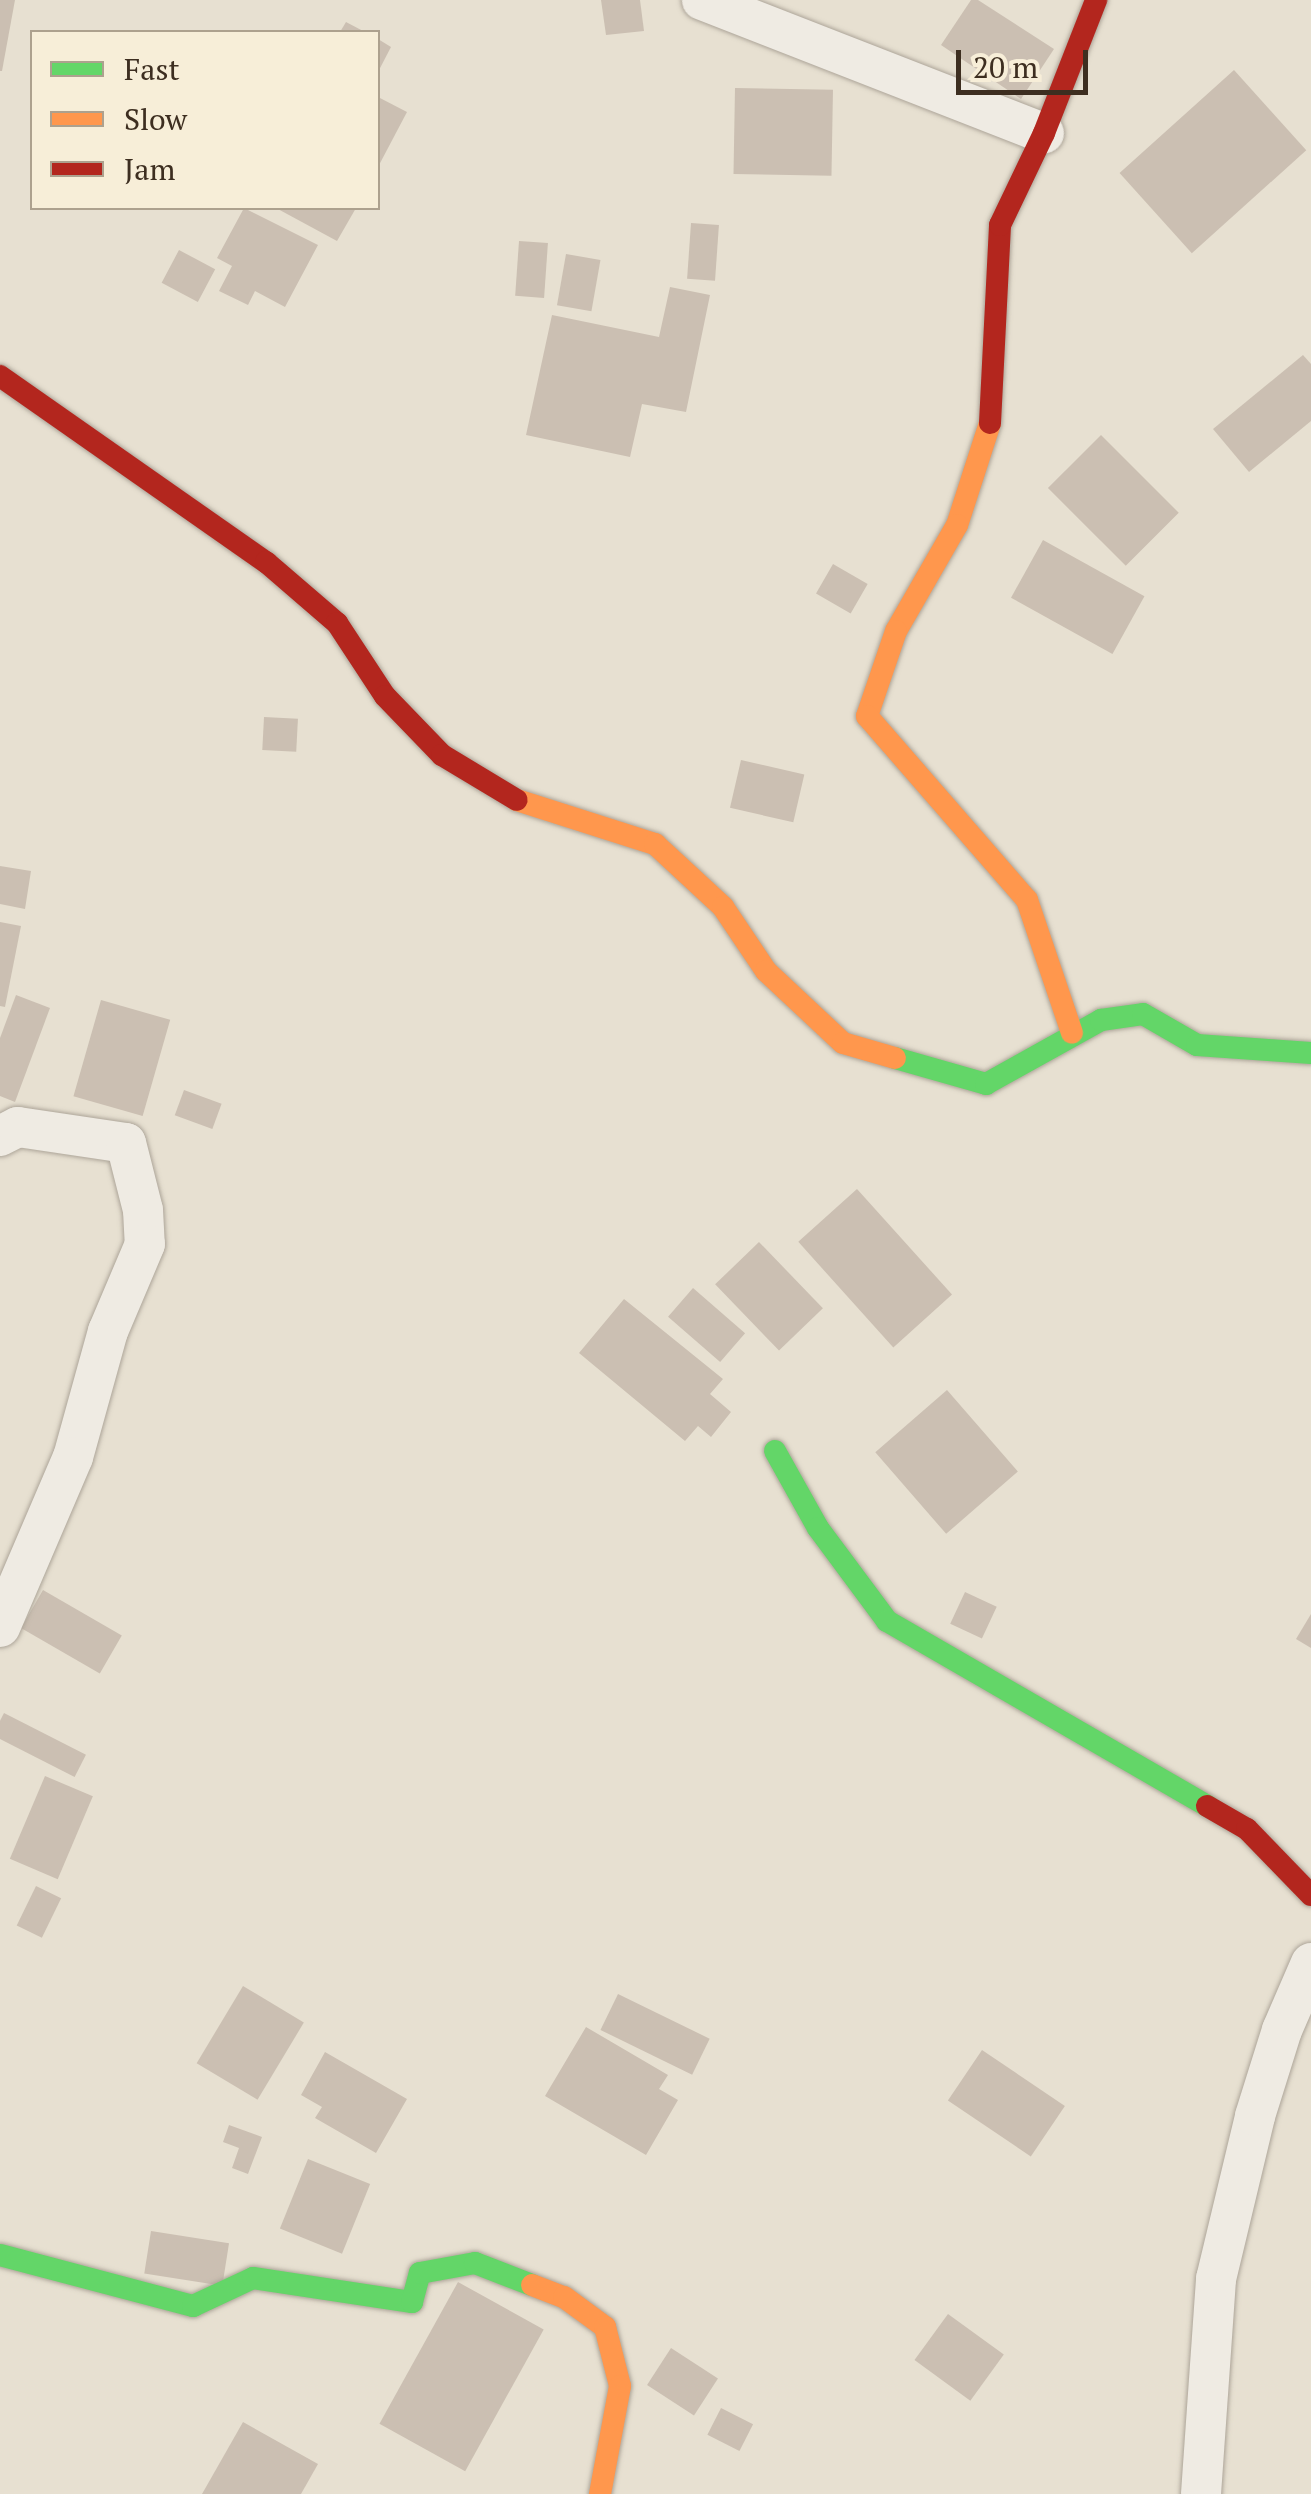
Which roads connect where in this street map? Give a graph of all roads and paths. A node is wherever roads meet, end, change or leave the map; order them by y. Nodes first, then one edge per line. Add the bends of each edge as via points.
1 (702, 0) edge
2 (1096, 0) edge
3 (1044, 133) junction
4 (0, 376) edge
5 (1072, 1033) junction
6 (1311, 1053) edge
7 (0, 1136) edge
8 (775, 1451) dead end
9 (0, 1628) edge
10 (1311, 1895) edge
11 (1311, 1963) edge
12 (0, 2255) edge
13 (600, 2494) edge
14 (1201, 2494) edge

1 - 3 street
2 - 3 street
3 - 5 street via 1000,225 993,414 958,525 896,631 867,716 1027,900
4 - 5 street via 266,562 337,624 385,696 442,755 506,796 655,844 723,907 766,971 842,1044 986,1084
5 - 6 street via 1142,1014 1197,1045
7 - 9 street via 18,1128 126,1143 144,1244 108,1331 72,1458
8 - 10 street via 818,1528 887,1622 1246,1829
11 - 14 street via 1255,2116 1216,2280
12 - 13 street via 193,2306 253,2278 412,2302 420,2272 475,2263 546,2290 605,2327 620,2386

